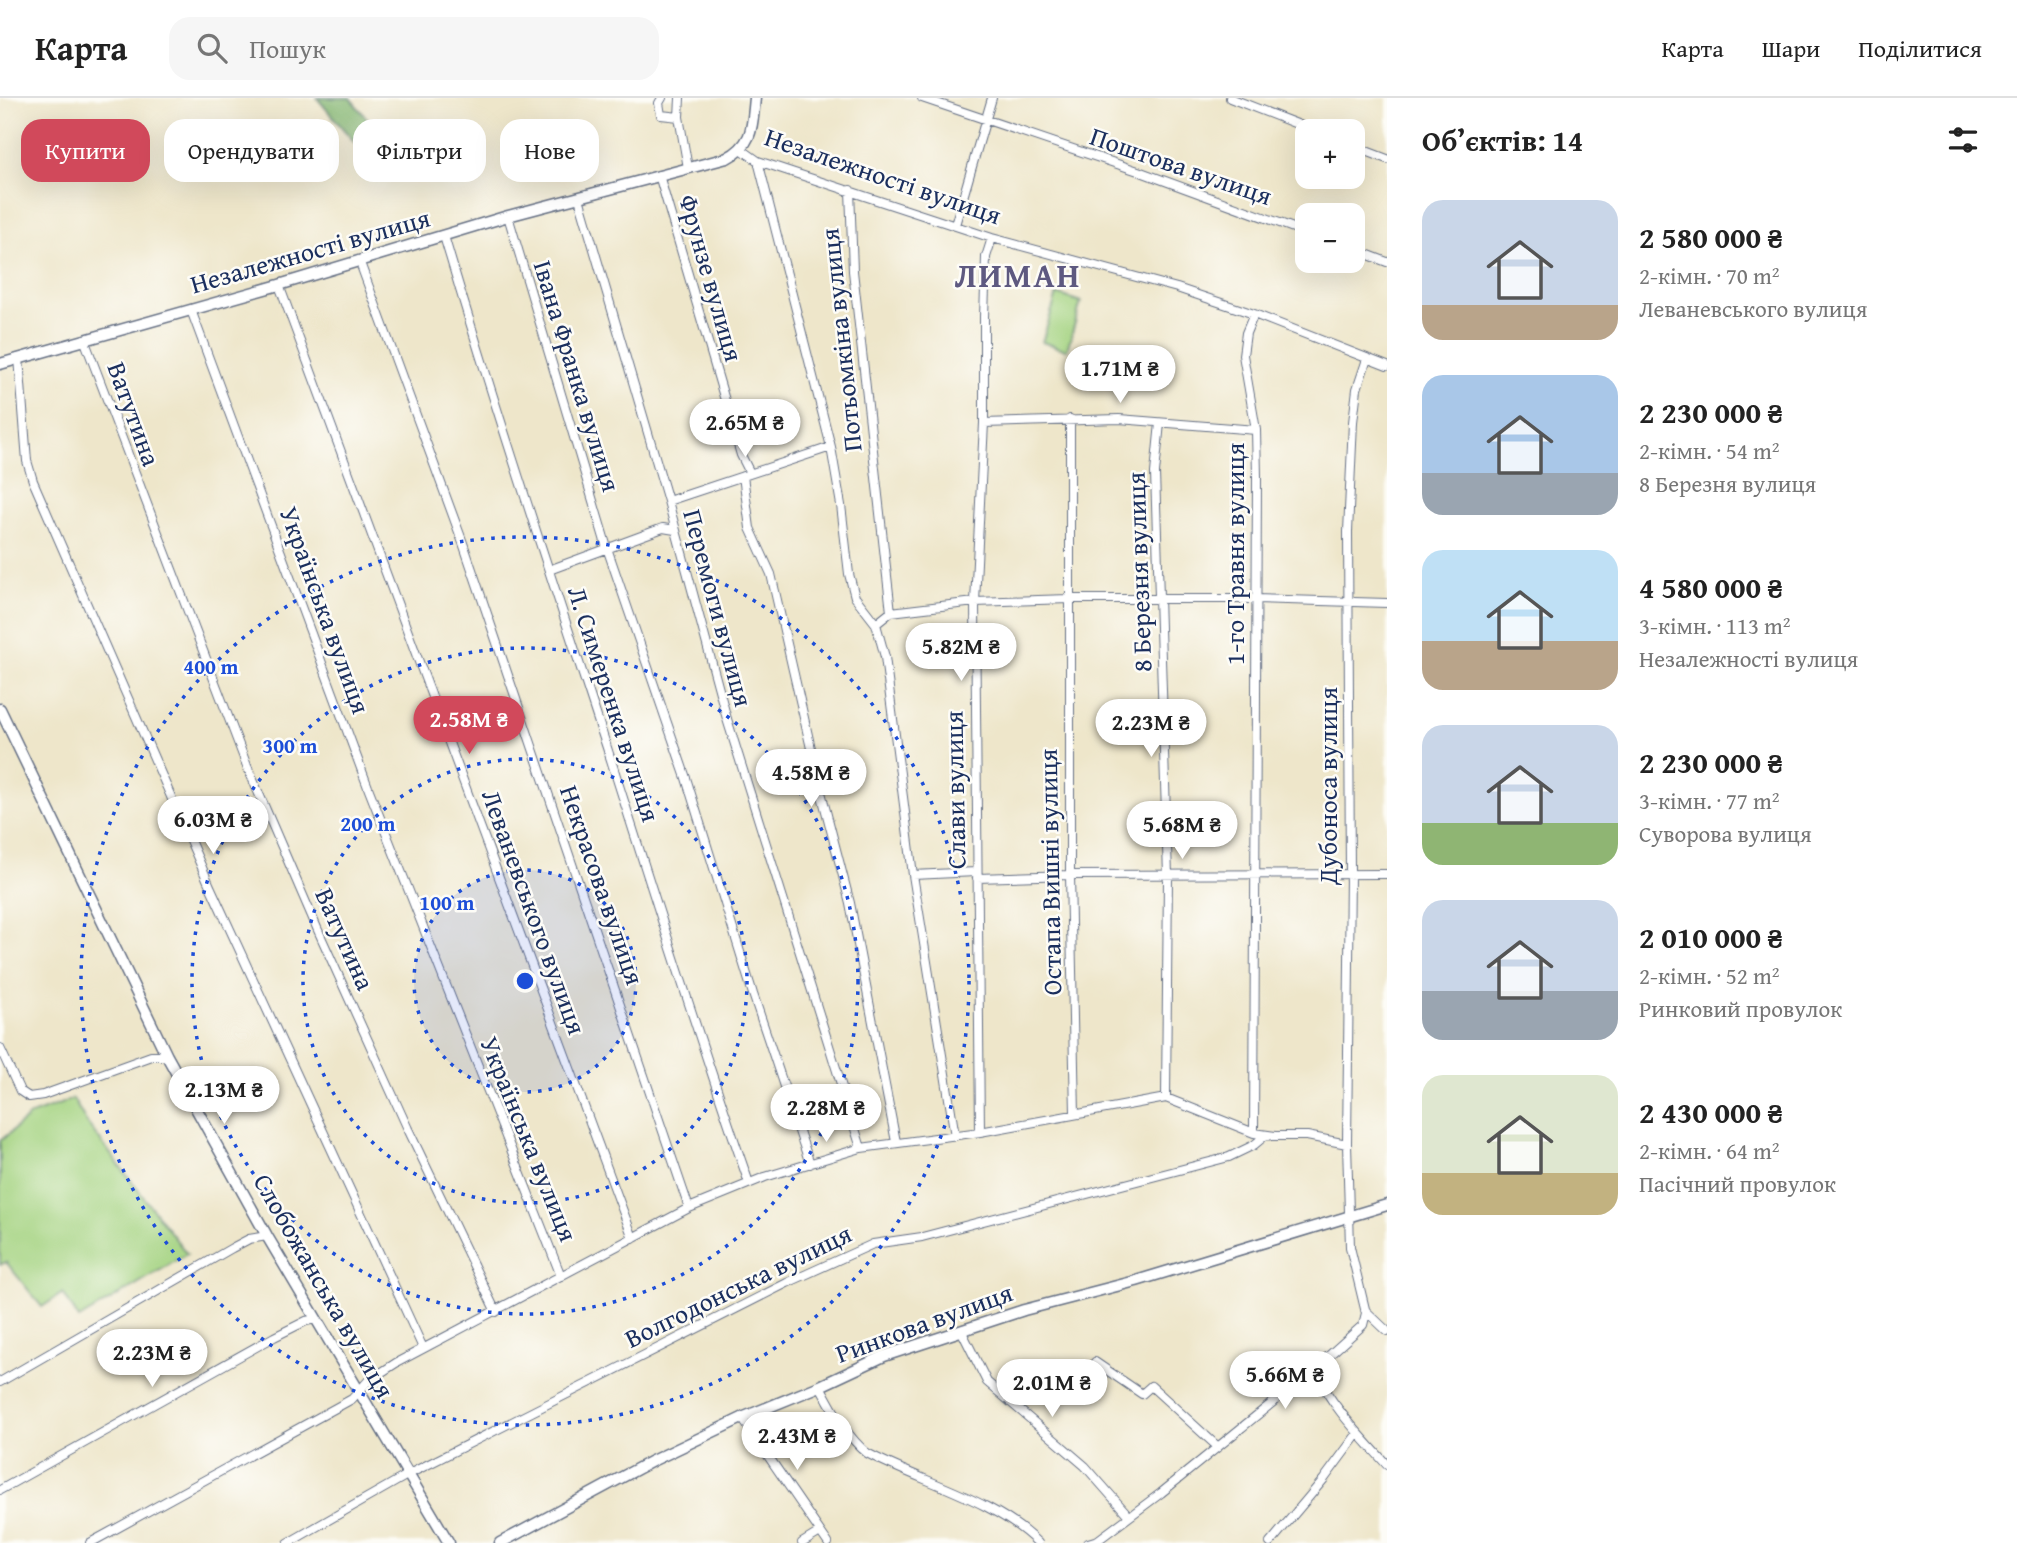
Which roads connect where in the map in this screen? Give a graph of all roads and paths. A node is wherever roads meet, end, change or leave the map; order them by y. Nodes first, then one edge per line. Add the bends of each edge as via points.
1 (662, 98) edge
2 (680, 98) edge
3 (755, 98) edge
4 (922, 98) edge
5 (992, 98) edge
6 (1230, 98) edge
7 (679, 117) junction
8 (986, 121) junction
9 (1295, 123) edge
10 (741, 149) junction
11 (1365, 151) edge
12 (1387, 159) edge
13 (758, 161) junction
14 (688, 168) junction
15 (659, 175) junction
16 (850, 190) junction
17 (579, 198) junction
18 (508, 216) junction
19 (955, 225) junction
20 (1295, 229) edge
21 (444, 236) junction
22 (992, 239) junction
23 (1365, 254) edge
24 (359, 260) junction
25 (1387, 262) edge
26 (279, 285) junction
27 (191, 310) junction
28 (1254, 314) junction
29 (84, 339) junction
30 (19, 358) junction
31 (1367, 359) junction
32 (0, 364) edge
33 (1387, 366) edge
34 (1070, 419) junction
35 (1160, 422) junction
36 (984, 423) junction
37 (1256, 430) junction
38 (831, 447) junction
39 (746, 474) junction
40 (668, 501) junction
41 (675, 530) junction
42 (607, 548) junction
43 (549, 570) junction
44 (1069, 599) junction
45 (1256, 599) junction
46 (1160, 600) junction
47 (975, 602) junction
48 (1348, 602) junction
49 (1387, 603) edge
50 (891, 612) junction
51 (876, 624) junction
52 (0, 709) edge
53 (1168, 853) junction
54 (1256, 873) junction
55 (1350, 873) junction
56 (1387, 874) edge
57 (913, 875) junction
58 (977, 875) junction
59 (1070, 875) junction
60 (1145, 875) junction
61 (1191, 875) junction
62 (1168, 876) junction
63 (1168, 901) junction
64 (0, 1048) edge
65 (167, 1056) junction
66 (1166, 1098) junction
67 (1075, 1114) junction
68 (980, 1132) junction
69 (1254, 1133) junction
70 (955, 1136) junction
71 (1275, 1136) junction
72 (896, 1142) junction
73 (1347, 1144) junction
74 (861, 1148) junction
75 (810, 1164) junction
76 (749, 1183) junction
77 (1387, 1205) edge
78 (689, 1208) junction
79 (1348, 1215) junction
80 (267, 1236) junction
81 (633, 1238) junction
82 (561, 1276) junction
83 (1365, 1310) junction
84 (496, 1312) junction
85 (316, 1319) junction
86 (961, 1330) junction
87 (1387, 1331) edge
88 (423, 1348) junction
89 (1095, 1362) dead end
90 (1314, 1368) junction
91 (0, 1382) edge
92 (820, 1386) junction
93 (360, 1392) junction
94 (742, 1418) junction
95 (1358, 1433) junction
96 (1219, 1447) junction
97 (1387, 1465) edge
98 (409, 1474) junction
99 (0, 1490) edge
100 (1129, 1516) junction
101 (820, 1532) junction
102 (90, 1543) edge
103 (288, 1543) edge
104 (449, 1543) edge
105 (500, 1543) edge
106 (802, 1543) edge
107 (828, 1543) edge
108 (1038, 1543) edge
109 (1088, 1543) edge
110 (1270, 1543) edge

1 - 7 street via 661,115
2 - 7 street
3 - 10 main road via 750,137
4 - 8 street, Поштова вулиця
5 - 8 street
6 - 9 street
7 - 14 street
8 - 19 street
8 - 20 street, Поштова вулиця
10 - 13 street, Незалежності вулиця
10 - 14 main road, Незалежності вулиця via 727,158
11 - 12 street
13 - 16 street, Незалежності вулиця
13 - 38 street
14 - 15 main road, Незалежності вулиця
15 - 17 main road, Незалежності вулиця
15 - 39 street, Фрунзе вулиця
16 - 19 street, Незалежності вулиця
16 - 50 street, Потьомкіна вулиця via 853,271
17 - 18 main road, Незалежності вулиця
17 - 40 street, Перемоги вулиця
18 - 21 main road, Незалежності вулиця
18 - 42 street, Івана Франка вулиця
19 - 22 street, Незалежності вулиця
21 - 24 main road, Незалежності вулиця
21 - 43 street, Л. Симеренка вулиця
22 - 28 street, Незалежності вулиця via 1177,288
22 - 36 street, Слави вулиця via 986,257
23 - 25 street
24 - 26 main road, Незалежності вулиця
24 - 78 street, Некрасова вулиця via 476,581
26 - 27 main road, Незалежності вулиця
26 - 81 street, Леваневського вулиця
27 - 29 main road, Незалежності вулиця
27 - 82 street, Українська вулиця via 369,790
28 - 31 street, Незалежності вулиця
28 - 37 street, 1-го Травня вулиця via 1242,355
29 - 30 main road, Незалежності вулиця
29 - 84 street, Ватутина via 247,766 322,941
30 - 32 main road, Незалежності вулиця
30 - 88 street via 27,461 33,481 210,886
31 - 33 street, Незалежності вулиця
31 - 48 street, Дубоноса вулиця via 1353,422
34 - 35 street
34 - 36 street
34 - 44 street, Остапа Вишні вулиця
35 - 37 street
35 - 46 street, 8 Березня вулиця via 1155,473
36 - 47 street, Слави вулиця
37 - 45 street, 1-го Травня вулиця
38 - 39 street
38 - 51 street via 849,574 855,597
39 - 40 street
39 - 72 street via 750,528 771,573 850,903
40 - 41 street, Перемоги вулиця
41 - 42 street via 663,528
41 - 74 street, Перемоги вулиця via 727,719
42 - 43 street
42 - 75 street, Івана Франка вулиця
43 - 76 street, Л. Симеренка вулиця
44 - 46 street
44 - 47 street
44 - 59 street, Остапа Вишні вулиця
45 - 46 street
45 - 48 street
45 - 54 street, 1-го Травня вулиця
46 - 53 street, 8 Березня вулиця
47 - 50 street
47 - 58 street, Слави вулиця
48 - 49 street
48 - 55 street, Дубоноса вулиця
50 - 51 street
51 - 57 street via 886,657
52 - 65 main road, Слобожанська вулиця
53 - 60 street via 1160,868
53 - 62 street, 8 Березня вулиця
54 - 55 street
54 - 61 street
54 - 69 street, 1-го Травня вулиця
55 - 56 street
55 - 73 street, Дубоноса вулиця
57 - 58 street
57 - 70 street
58 - 59 street
58 - 68 street, Слави вулиця
59 - 60 street
59 - 67 street, Остапа Вишні вулиця
60 - 62 street
61 - 62 street
61 - 63 street via 1177,883
62 - 63 street, 8 Березня вулиця
63 - 66 street, 8 Березня вулиця
64 - 65 street via 20,1091 29,1097 151,1056
65 - 80 main road, Слобожанська вулиця
66 - 67 street
66 - 69 street
67 - 68 street
68 - 70 street
69 - 71 street
70 - 72 street
71 - 73 street via 1307,1136
71 - 98 street, Волгодонська вулиця via 1264,1135 1229,1157 922,1237 873,1244
72 - 74 street
73 - 79 street, Дубоноса вулиця
74 - 75 street
75 - 76 street
76 - 78 street
77 - 79 main road, Ринкова вулиця
78 - 81 street
79 - 83 street, Дубоноса вулиця via 1350,1248
79 - 86 main road, Ринкова вулиця
80 - 85 main road, Слобожанська вулиця
80 - 91 street via 232,1248
81 - 82 street
82 - 84 street
83 - 87 street
83 - 90 street via 1363,1325
84 - 88 street
85 - 93 main road, Слобожанська вулиця
85 - 99 street via 274,1337
86 - 92 main road, Ринкова вулиця via 884,1356
86 - 100 street via 987,1382 1085,1466
88 - 93 street via 368,1381
89 - 96 street via 1142,1394 1151,1386
90 - 95 street
90 - 96 street
92 - 94 main road, Ринкова вулиця
92 - 108 street via 842,1426 867,1453 989,1508
93 - 98 main road, Слобожанська вулиця
93 - 102 street
94 - 101 street
94 - 105 main road, Ринкова вулиця
95 - 97 street
95 - 110 street
96 - 100 street
98 - 103 street, Волгодонська вулиця
98 - 104 main road, Слобожанська вулиця
100 - 109 street
101 - 106 street
101 - 107 street

